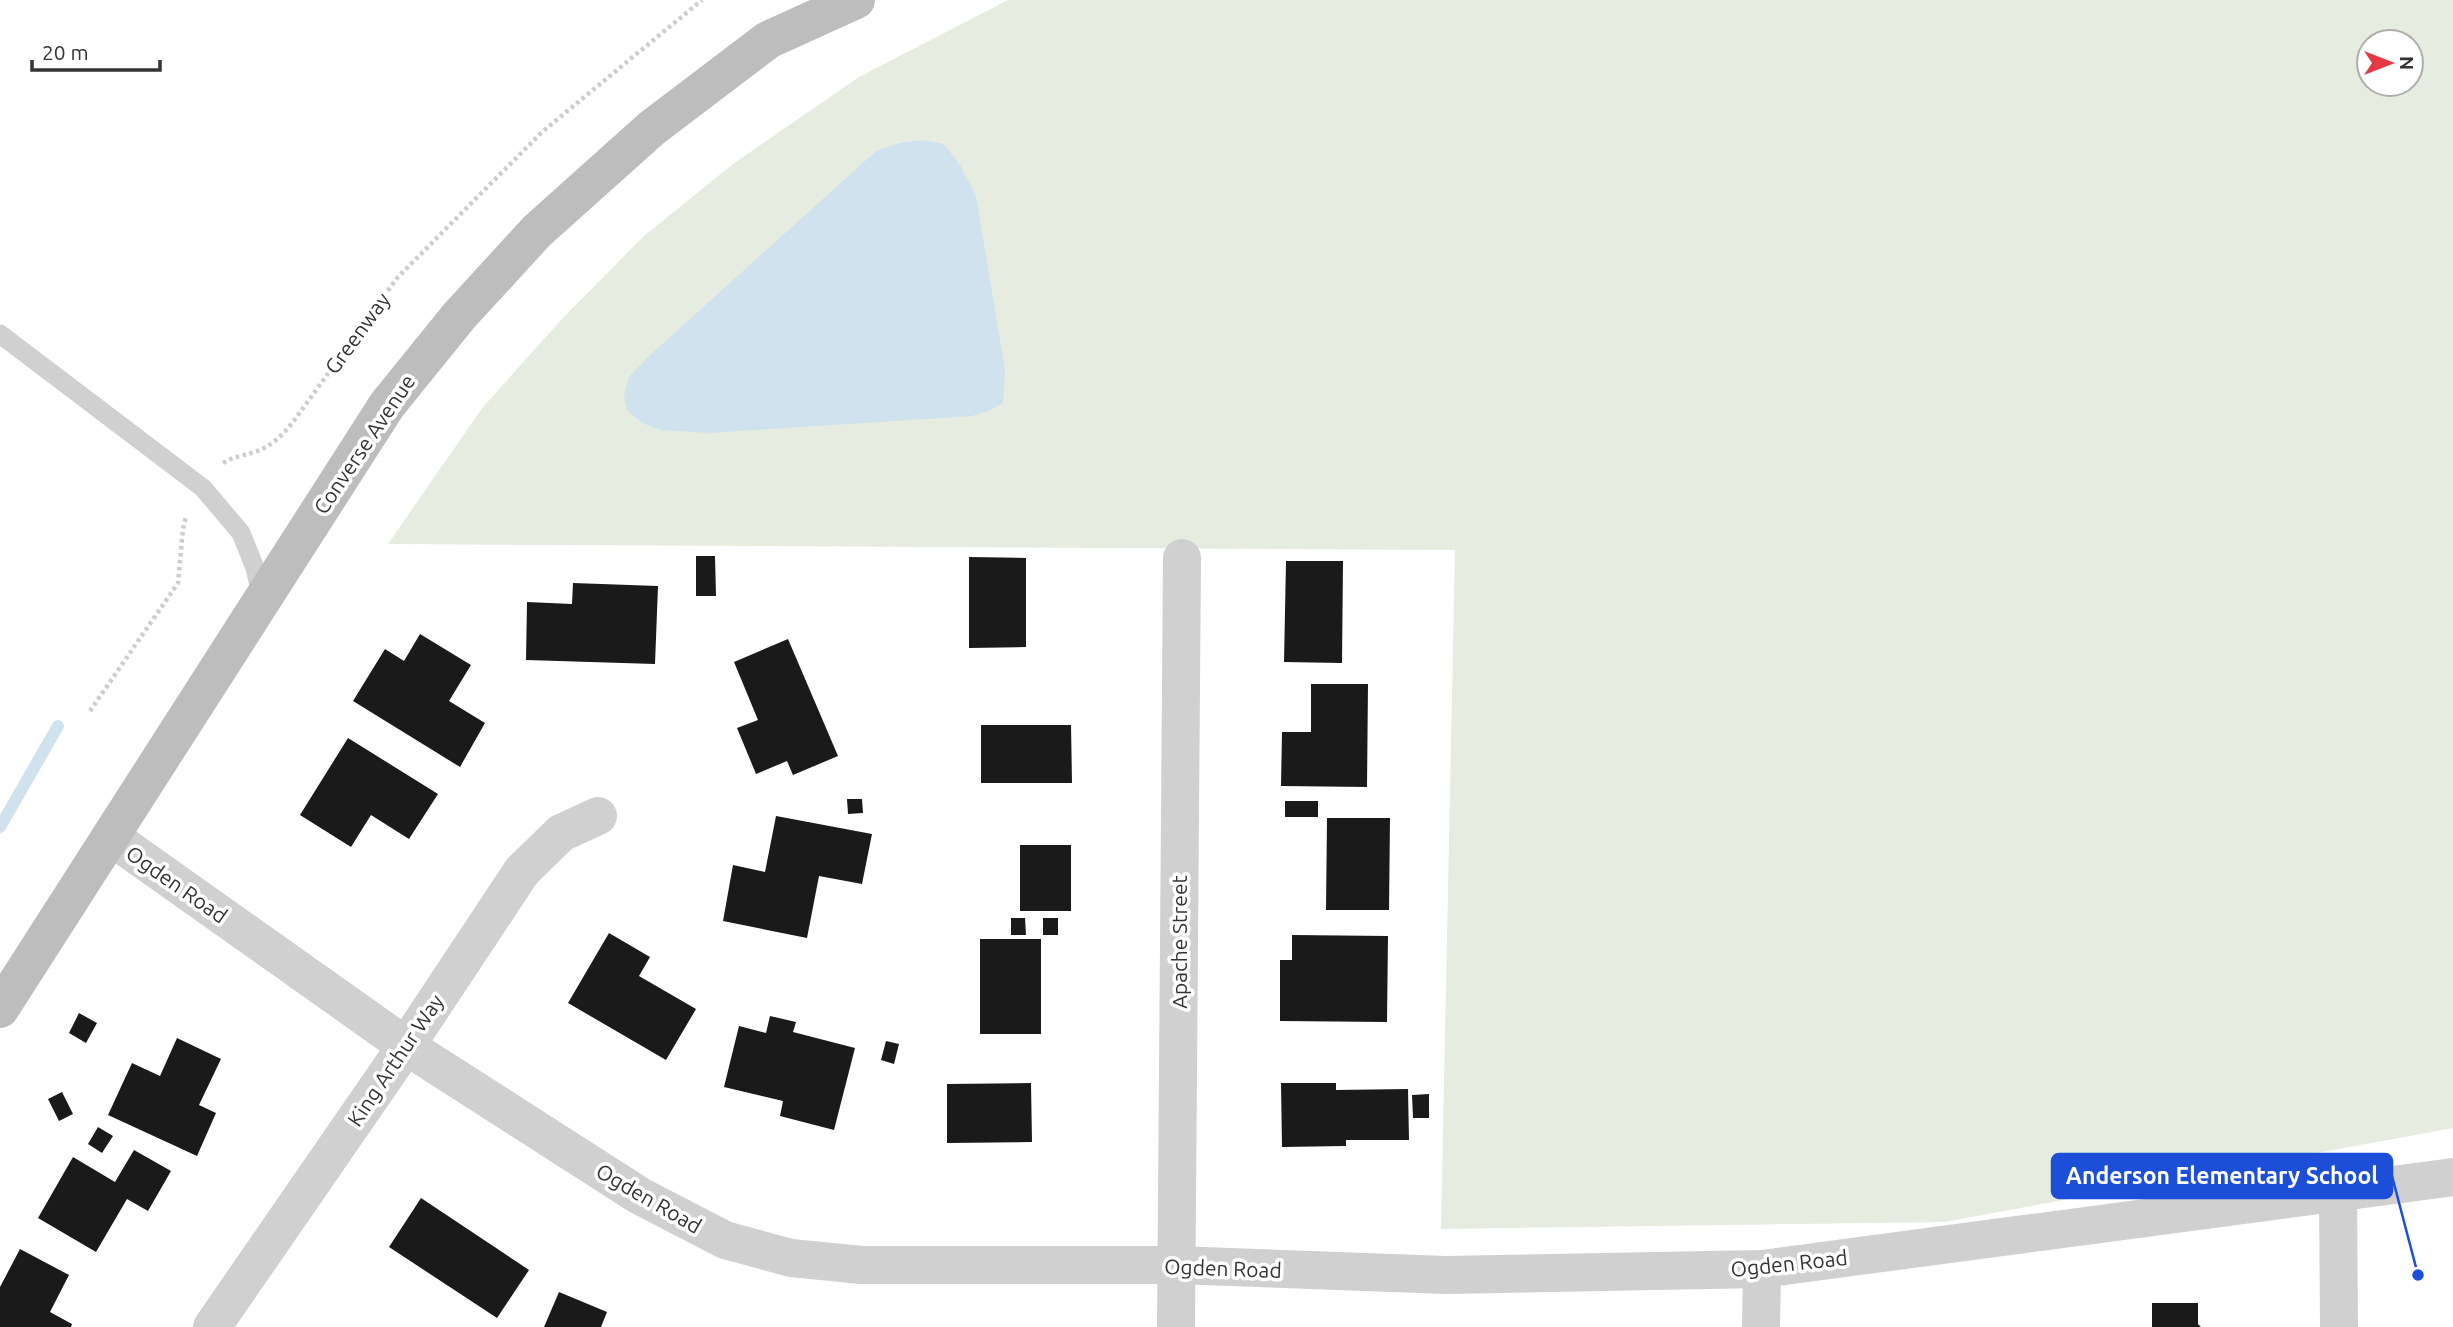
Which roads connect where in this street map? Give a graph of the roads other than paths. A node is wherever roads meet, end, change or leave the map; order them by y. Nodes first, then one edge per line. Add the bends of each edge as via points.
1 (856, 0) edge
2 (0, 334) edge
3 (1182, 558) dead end
4 (262, 598) junction
5 (598, 816) dead end
6 (111, 836) junction
7 (0, 1009) edge
8 (406, 1046) junction
9 (2453, 1177) edge
10 (2338, 1192) junction
11 (1176, 1265) junction
12 (1762, 1269) junction
13 (212, 1327) edge
14 (1176, 1327) edge
15 (1761, 1327) edge
16 (2339, 1327) edge

1 - 4 main road, Converse Avenue via 768,40 652,128 537,231 459,316 387,405
2 - 4 lane via 203,488 248,547
3 - 11 street, Apache Street
4 - 6 main road, Converse Avenue
5 - 8 street, King Arthur Way via 561,833 522,871
6 - 7 main road, Converse Avenue
6 - 8 street, Ogden Road
8 - 11 street, Ogden Road via 640,1196 725,1240 791,1258 863,1265
8 - 13 street, King Arthur Way
9 - 10 street, Ogden Road
10 - 12 street, Ogden Road
10 - 16 street
11 - 12 street, Ogden Road via 1446,1275
11 - 14 street, Apache Street
12 - 15 street

